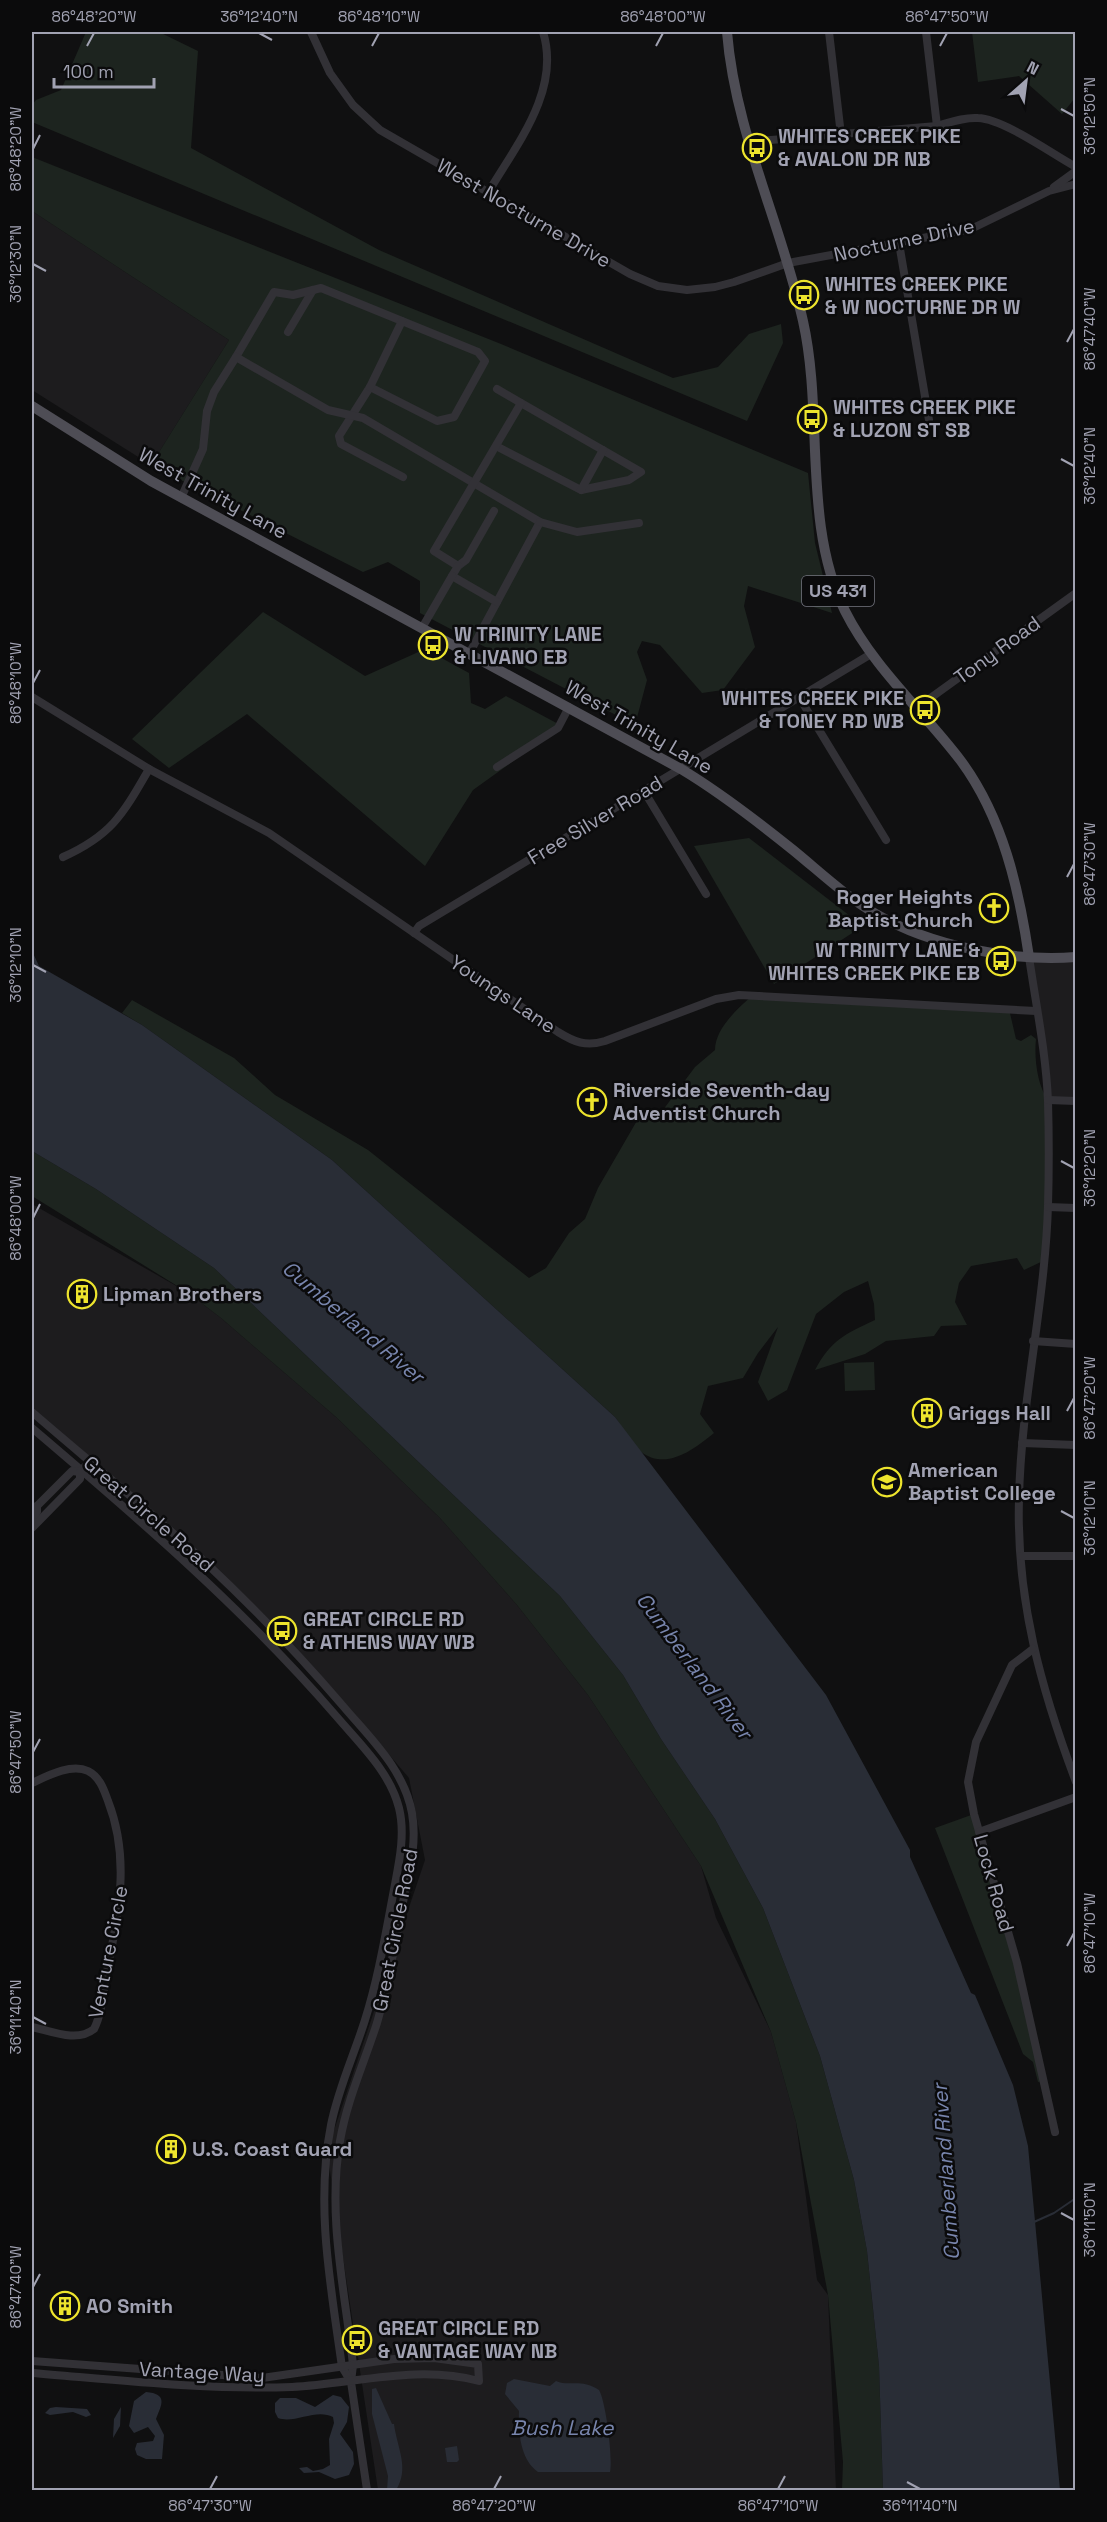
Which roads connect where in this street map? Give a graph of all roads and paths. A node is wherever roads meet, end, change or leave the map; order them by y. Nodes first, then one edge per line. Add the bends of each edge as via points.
1 (311, 32) edge
2 (543, 32) edge
3 (727, 32) edge
4 (829, 32) edge
5 (926, 32) edge
6 (937, 126) junction
7 (841, 135) junction
8 (748, 142) junction
9 (1076, 169) edge
10 (1076, 184) edge
11 (489, 191) junction
12 (1049, 191) junction
13 (899, 243) junction
14 (788, 263) junction
15 (313, 290) junction
16 (402, 321) junction
17 (288, 332) dead end
18 (236, 357) junction
19 (370, 387) junction
20 (497, 389) dead end
21 (521, 403) junction
22 (32, 406) edge
23 (353, 415) junction
24 (928, 420) dead end
25 (496, 446) junction
26 (603, 450) junction
27 (403, 477) dead end
28 (475, 484) junction
29 (582, 490) junction
30 (181, 498) junction
31 (494, 511) dead end
32 (540, 522) junction
33 (639, 523) dead end
34 (458, 566) junction
35 (452, 576) junction
36 (1076, 593) edge
37 (497, 602) junction
38 (422, 628) junction
39 (469, 654) junction
40 (871, 654) junction
41 (32, 697) edge
42 (799, 697) junction
43 (569, 707) junction
44 (918, 708) junction
45 (497, 767) dead end
46 (149, 769) junction
47 (681, 769) junction
48 (644, 791) junction
49 (886, 840) dead end
50 (63, 856) dead end
51 (706, 894) dead end
52 (414, 933) junction
53 (1029, 957) junction
54 (1076, 957) edge
55 (1036, 1011) junction
56 (1048, 1100) junction
57 (1076, 1101) edge
58 (1048, 1207) junction
59 (1076, 1208) edge
60 (1033, 1341) junction
61 (1076, 1344) edge
62 (32, 1412) edge
63 (32, 1428) edge
64 (1022, 1443) junction
65 (1076, 1445) edge
66 (90, 1461) junction
67 (81, 1471) junction
68 (34, 1508) edge
69 (32, 1519) edge
70 (32, 1528) edge
71 (1021, 1556) junction
72 (1076, 1556) edge
73 (1033, 1649) junction
74 (1076, 1782) edge
75 (32, 1783) edge
76 (1076, 1797) edge
77 (979, 1832) junction
78 (32, 2027) edge
79 (1055, 2132) dead end
80 (32, 2361) edge
81 (353, 2366) junction
82 (342, 2367) junction
83 (32, 2373) edge
84 (351, 2382) junction
85 (368, 2490) edge

1 - 11 street, West Nocturne Drive via 330,72 352,105 380,130
2 - 11 street via 545,84 533,117
3 - 8 main road, US 431 via 730,66
4 - 7 street
5 - 6 street
6 - 7 street
6 - 9 street via 965,118 989,119
7 - 8 street
8 - 14 main road, US 431
9 - 12 street
10 - 12 street
11 - 14 street, West Nocturne Drive via 602,259 658,286 687,290 715,287
12 - 13 street, Nocturne Drive via 972,229
13 - 14 street, Nocturne Drive
13 - 24 street
14 - 40 main road, US 431 via 813,381 823,537 844,610
15 - 16 street via 321,288
15 - 17 street
15 - 18 street via 293,295 274,292
16 - 19 street
16 - 19 street via 478,352 485,361 454,417 445,420 437,421
18 - 23 street via 328,410
18 - 30 street via 214,392 207,411 203,450
19 - 23 street
20 - 21 street
21 - 25 street
21 - 26 street
22 - 30 main road, West Trinity Lane
23 - 27 street via 339,436 342,444
23 - 28 street
25 - 28 street
25 - 29 street
26 - 29 street
26 - 29 street via 641,472 629,480
28 - 32 street
28 - 34 street via 434,551
30 - 38 main road, West Trinity Lane
31 - 34 street via 466,560
32 - 33 street via 577,532
32 - 37 street
34 - 35 street
35 - 37 street
35 - 38 street
36 - 44 street, Tony Road
37 - 39 street
38 - 39 main road, West Trinity Lane
39 - 43 main road, West Trinity Lane
40 - 42 street, Free Silver Road
40 - 44 main road, US 431
41 - 46 street, Youngs Lane
42 - 47 street, Free Silver Road
42 - 49 street
43 - 45 street via 558,728
43 - 47 main road, West Trinity Lane
44 - 53 main road, US 431 via 962,763 1000,833 1020,899
46 - 50 street via 113,825 90,844
46 - 52 street, Youngs Lane via 269,834
47 - 48 street, Free Silver Road
47 - 53 main road, West Trinity Lane via 748,814 877,915 922,936
48 - 51 street
48 - 52 street, Free Silver Road via 429,920
52 - 55 street, Youngs Lane via 558,1032 587,1044 716,999 739,995
53 - 54 main road, West Trinity Lane
53 - 55 street
55 - 56 street
56 - 57 street
56 - 58 street
58 - 59 street
58 - 60 street
60 - 61 street
60 - 64 street
62 - 66 street, Great Circle Road
63 - 67 street, Great Circle Road
64 - 65 street
64 - 71 street
66 - 67 street
66 - 81 street, Great Circle Road via 206,1563 303,1661 391,1763 410,1804 413,1851 392,1966 348,2104 337,2165 336,2233
67 - 68 street via 72,1471
67 - 70 street via 80,1479
67 - 82 street, Great Circle Road via 195,1570 284,1658 373,1759 399,1807 401,1849 380,1963 366,2019 335,2106 325,2166 324,2225
68 - 69 street via 37,1512
71 - 72 street
71 - 73 street
73 - 74 street via 1050,1714
73 - 77 street, Lock Road via 1012,1665 976,1742 968,1782
75 - 78 street, Venture Circle via 77,1769 88,1771 99,1780 117,1827 122,1885 94,2029 73,2036
76 - 77 street
77 - 79 street, Lock Road via 1017,1963
80 - 82 street, Vantage Way via 262,2378
81 - 82 street, Vantage Way
81 - 84 street, Great Circle Road
81 - 84 street, Vantage Way via 434,2358 478,2364 479,2381 414,2374
82 - 84 street, Great Circle Road
83 - 84 street, Vantage Way via 230,2388
84 - 85 street, Great Circle Road

